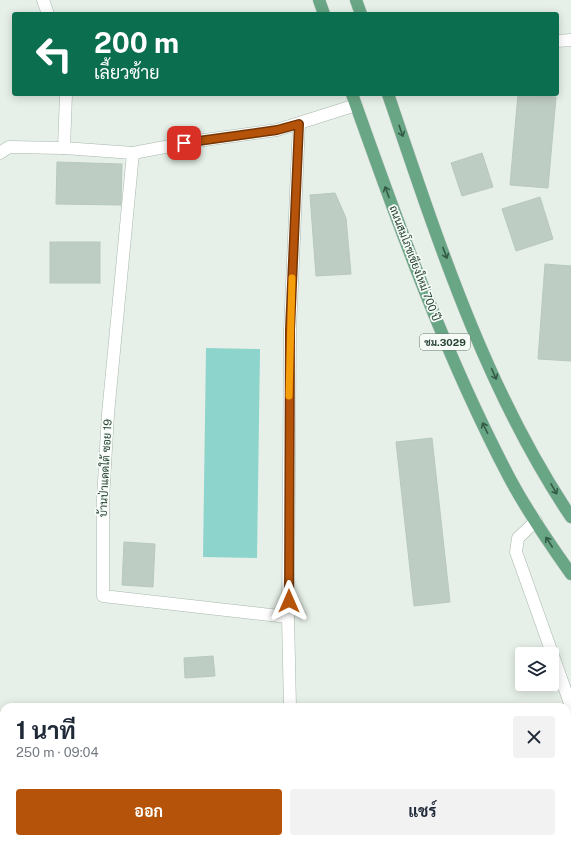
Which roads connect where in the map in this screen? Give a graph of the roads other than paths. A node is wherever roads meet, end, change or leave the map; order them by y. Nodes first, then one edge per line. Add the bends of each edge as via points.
1 (43, 0) edge
2 (319, 0) edge
3 (356, 0) edge
4 (47, 12) edge
5 (323, 12) edge
6 (360, 12) edge
7 (571, 40) edge
8 (559, 41) edge
9 (66, 96) edge
10 (389, 96) edge
11 (354, 100) edge
12 (299, 124) junction
13 (64, 148) junction
14 (0, 153) edge
15 (133, 153) junction
16 (571, 517) edge
17 (536, 521) junction
18 (571, 574) edge
19 (288, 617) junction
20 (290, 703) edge
21 (570, 703) edge

1 - 4 street
2 - 5 main road
3 - 6 main road
7 - 8 street
9 - 13 street
10 -> 16 main road, ชม.3029 via 466,312 509,407
11 - 12 street
17 -> 11 main road, ถนนสมโภชเชียงใหม่ 700 ปี / ชม.3029 via 510,478 456,369 406,245
12 - 15 street via 277,130
12 - 19 street via 290,330
13 - 14 street via 9,147
13 - 15 street
15 - 19 street, บ้านป่าแดดใต้ ซอย 19 via 108,414 103,499 103,596
18 -> 17 main road, ถนนสมโภชเชียงใหม่ 700 ปี / ชม.3029
17 - 21 street via 518,538 516,552
19 - 20 street

